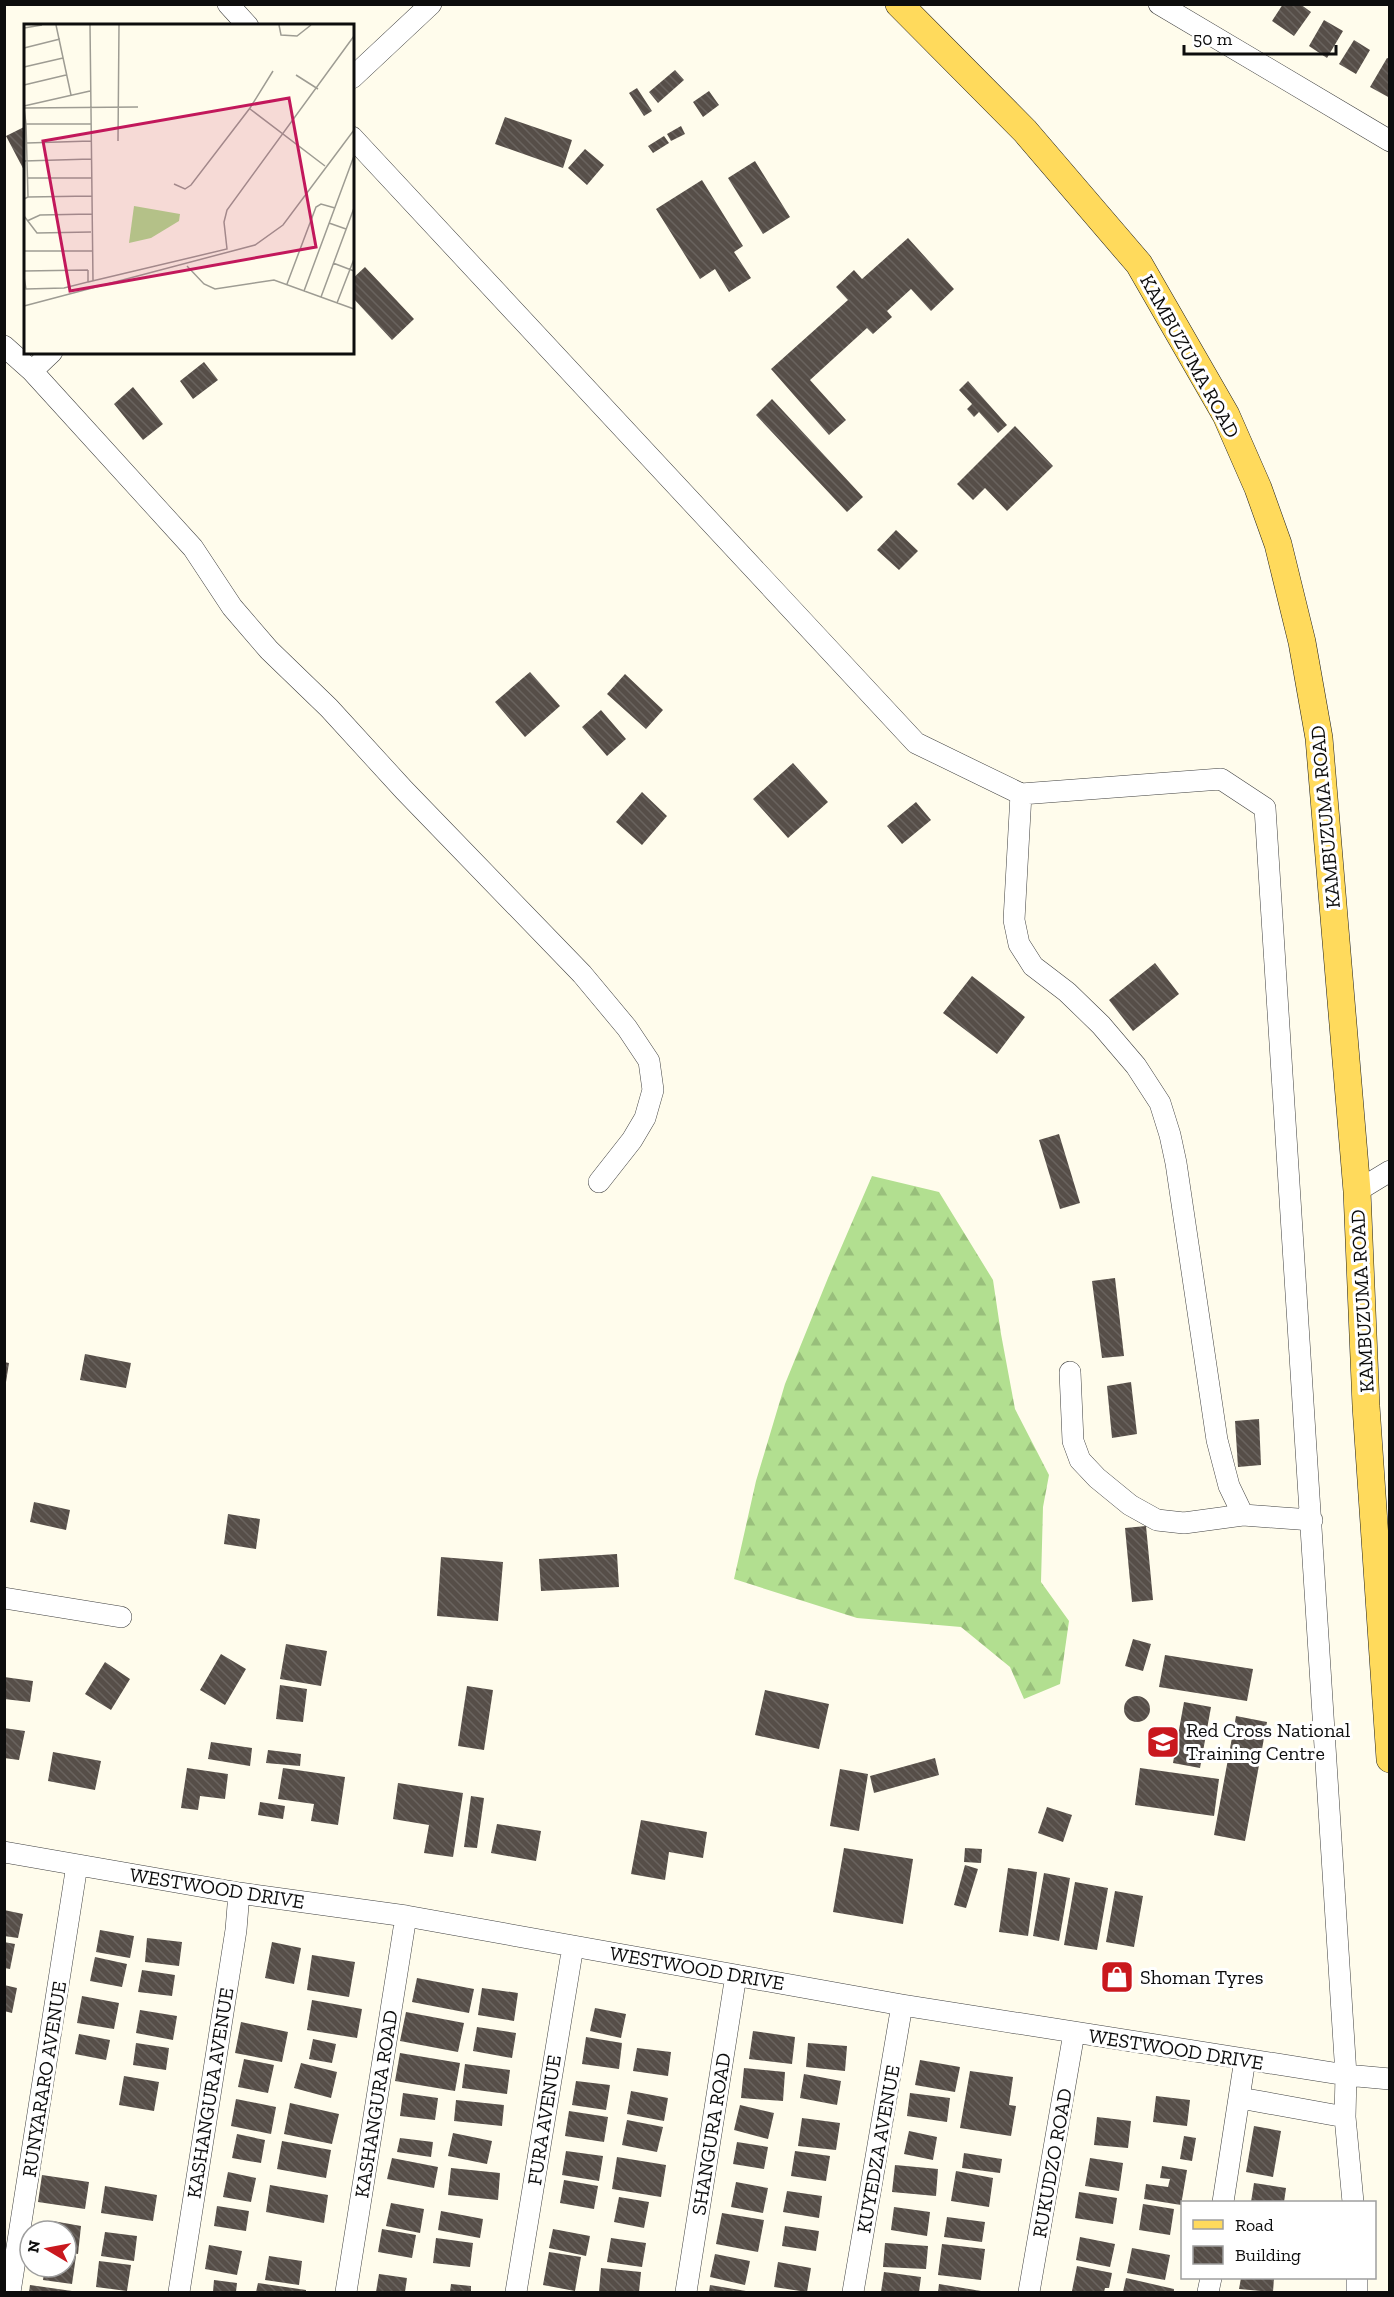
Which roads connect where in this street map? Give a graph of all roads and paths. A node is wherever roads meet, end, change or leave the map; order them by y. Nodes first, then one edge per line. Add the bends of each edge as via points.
1 (228, 4) edge
2 (431, 4) edge
3 (899, 4) edge
4 (1159, 4) edge
5 (246, 24) edge
6 (354, 76) edge
7 (354, 139) edge
8 (1389, 141) edge
9 (4, 346) edge
10 (50, 354) edge
11 (32, 371) junction
12 (1022, 794) junction
13 (1389, 1171) edge
14 (599, 1182) dead end
15 (1357, 1191) junction
16 (1070, 1372) dead end
17 (1243, 1515) junction
18 (1312, 1520) junction
19 (4, 1598) edge
20 (121, 1617) dead end
21 (1389, 1759) edge
22 (4, 1852) edge
23 (77, 1865) junction
24 (239, 1893) junction
25 (406, 1916) junction
26 (573, 1946) junction
27 (736, 1975) junction
28 (902, 2005) junction
29 (1074, 2033) junction
30 (1245, 2059) junction
31 (1346, 2075) junction
32 (1389, 2079) edge
33 (1240, 2098) junction
34 (1345, 2117) junction
35 (1223, 2201) edge
36 (1353, 2201) edge
37 (10, 2292) edge
38 (179, 2292) edge
39 (346, 2292) edge
40 (516, 2292) edge
41 (686, 2292) edge
42 (853, 2292) edge
43 (1029, 2292) edge

1 - 5 street
2 - 6 street
3 - 15 main road, KAMBUZUMA ROAD via 1025,131 1139,264 1226,415 1258,488 1278,544 1302,642 1319,738
4 - 8 street
7 - 12 street via 916,743
9 - 11 street
10 - 11 street
11 - 14 street via 193,548 232,607 269,650 582,974 627,1028 649,1061 653,1090 637,1132
12 - 17 street via 1014,920 1019,944 1033,966 1101,1025 1136,1066 1160,1103 1176,1163 1217,1440 1229,1486
12 - 18 street via 1221,779 1265,808
13 - 15 street
15 - 21 main road, KAMBUZUMA ROAD via 1366,1406
16 - 17 street via 1073,1441 1080,1460 1097,1478 1157,1521 1184,1523
17 - 18 street
18 - 31 street
19 - 20 street
22 - 23 street, WESTWOOD DRIVE
23 - 24 street, WESTWOOD DRIVE
23 - 37 street, RUNYARARO AVENUE
24 - 25 street, WESTWOOD DRIVE
24 - 38 street, KASHANGURA AVENUE
25 - 26 street, WESTWOOD DRIVE
25 - 39 street, KASHANGURA ROAD
26 - 27 street, WESTWOOD DRIVE
26 - 40 street, FURA AVENUE
27 - 28 street, WESTWOOD DRIVE
27 - 41 street, SHANGURA ROAD
28 - 29 street, WESTWOOD DRIVE
28 - 42 street, KUYEDZA AVENUE
29 - 30 street, WESTWOOD DRIVE
29 - 43 street, RUKUDZO ROAD
30 - 31 street, WESTWOOD DRIVE
30 - 33 street
31 - 32 street, WESTWOOD DRIVE
31 - 34 street
33 - 34 street
33 - 35 street
34 - 36 street

